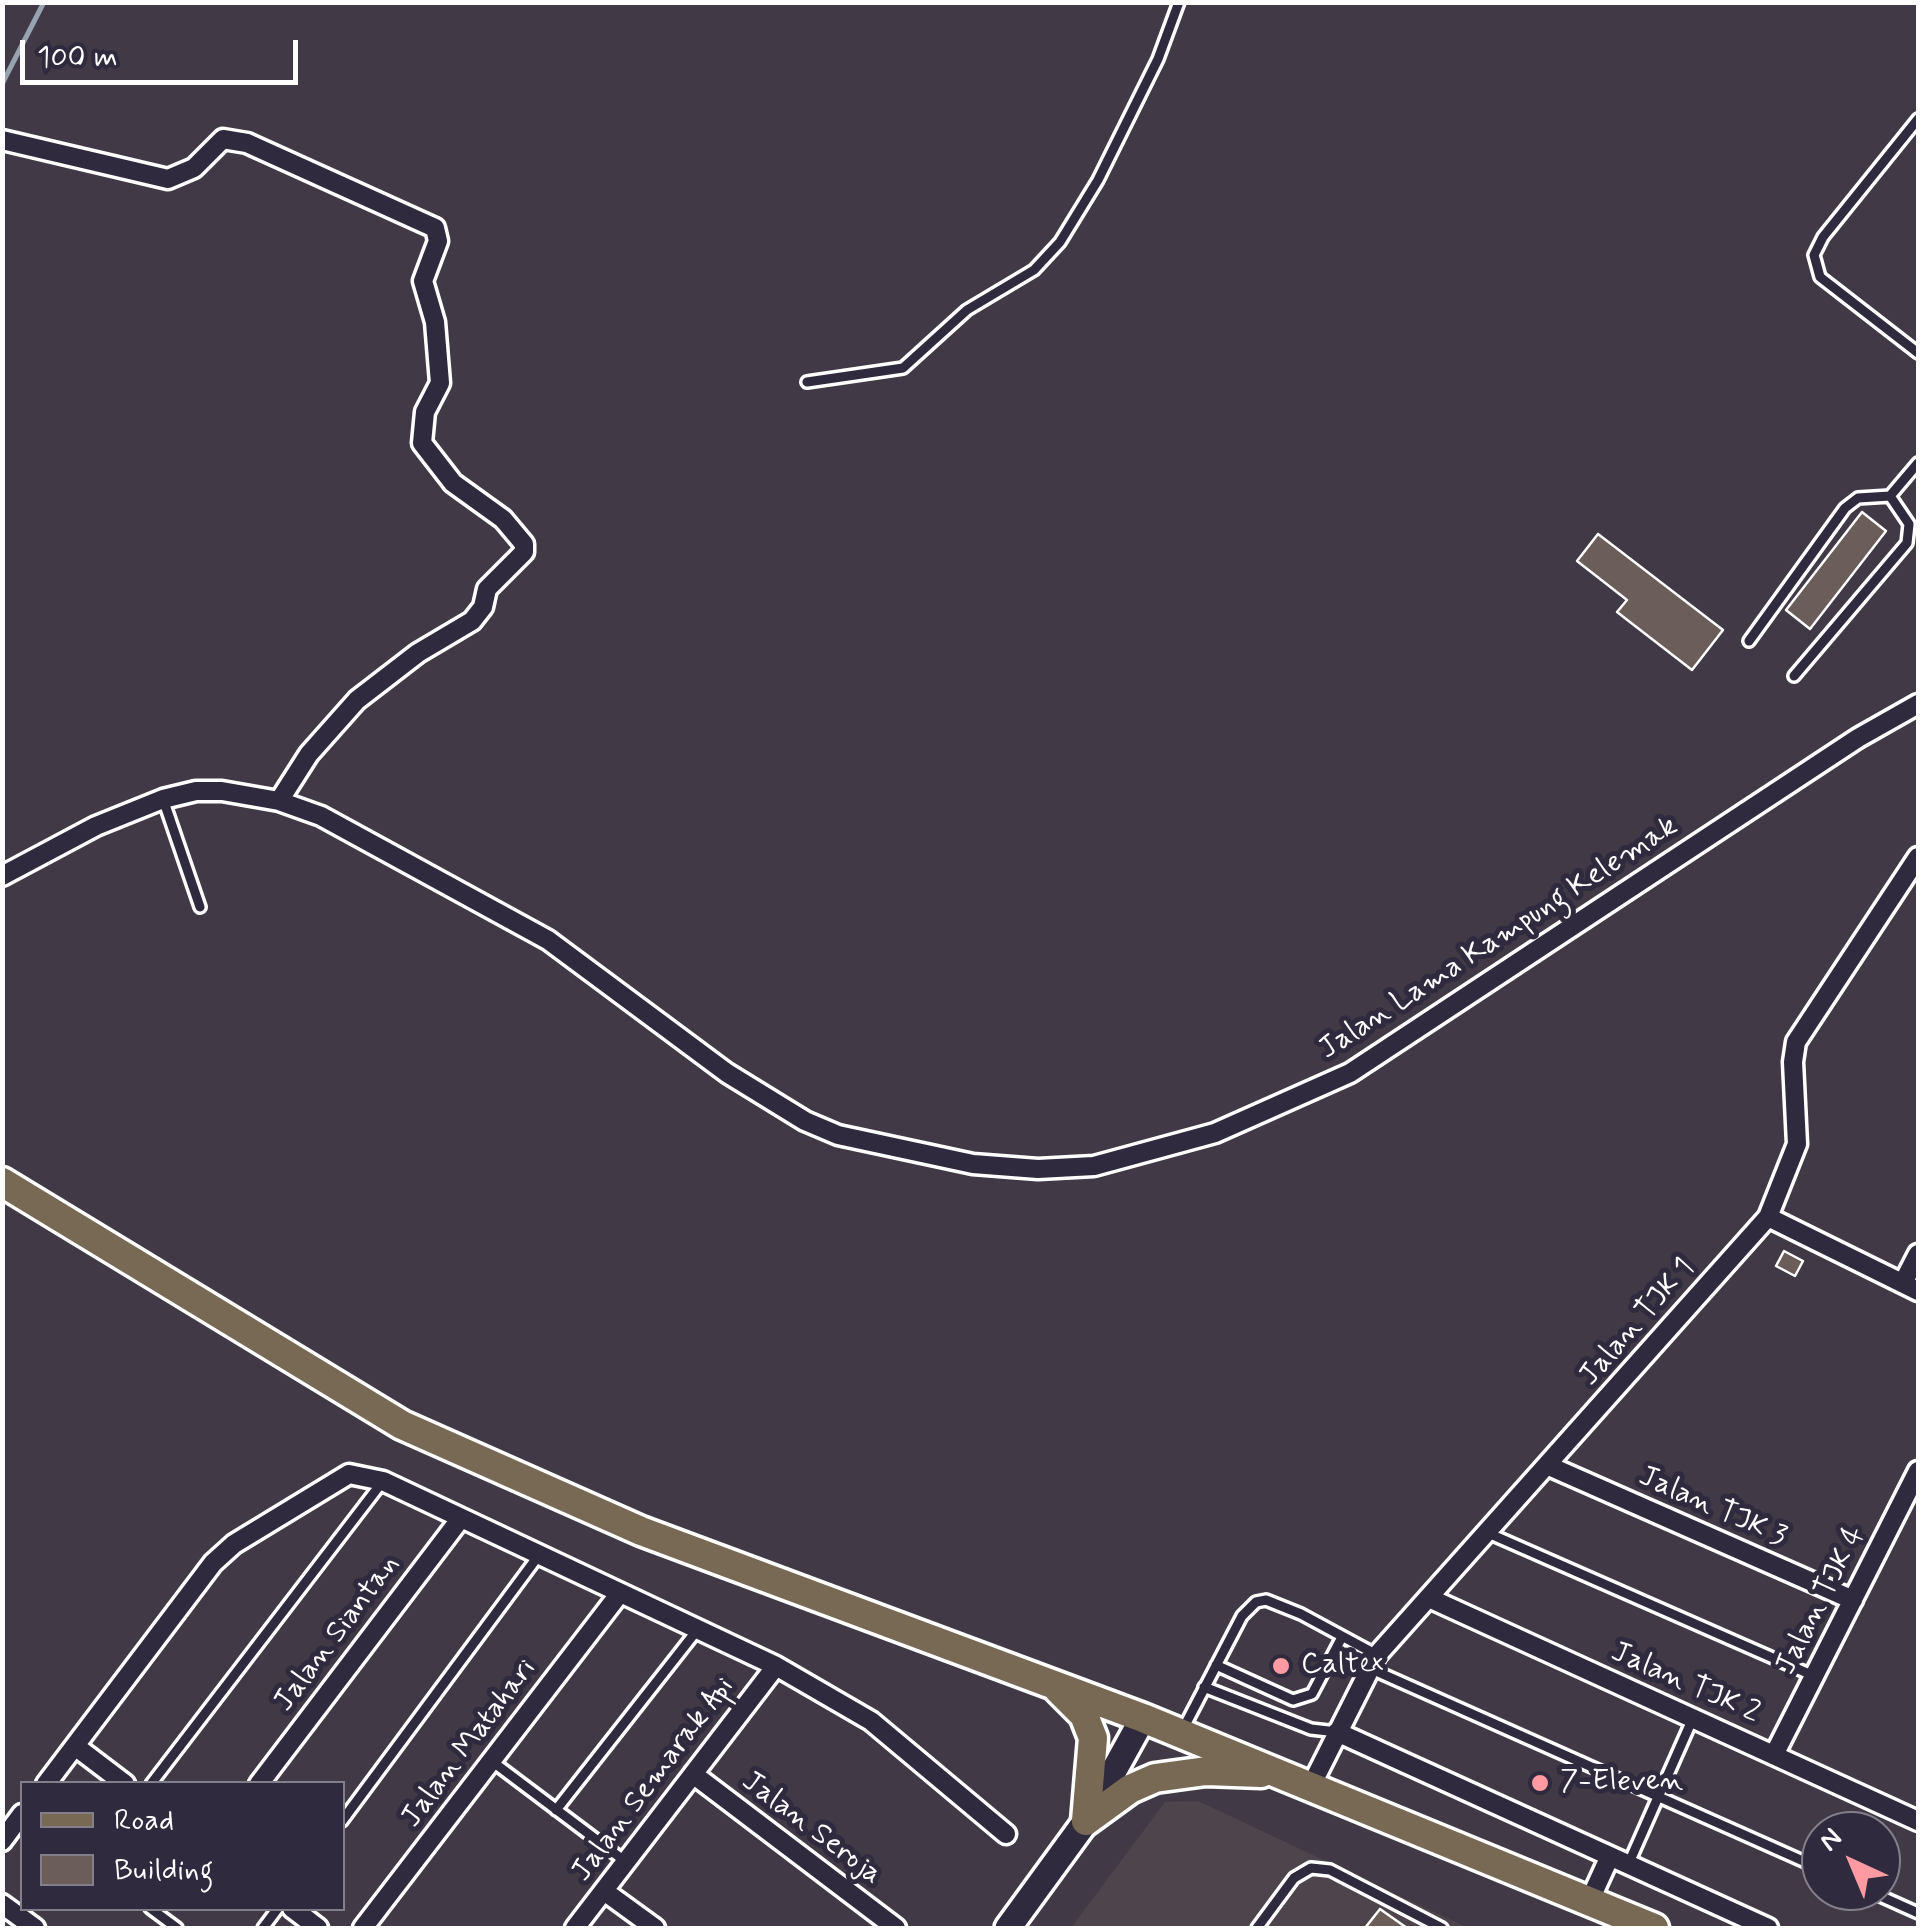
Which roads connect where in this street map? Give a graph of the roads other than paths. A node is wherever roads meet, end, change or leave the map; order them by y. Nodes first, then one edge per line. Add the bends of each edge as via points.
1 (1179, 2) edge
2 (1918, 119) edge
3 (11, 142) edge
4 (1918, 353) edge
5 (807, 382) dead end
6 (1918, 463) edge
7 (1890, 496) junction
8 (1749, 641) dead end
9 (1794, 676) dead end
10 (1918, 704) edge
11 (163, 799) junction
12 (279, 801) junction
13 (1918, 857) edge
14 (2, 876) edge
15 (200, 907) dead end
16 (3, 1186) edge
17 (1768, 1217) junction
18 (1918, 1254) edge
19 (1911, 1287) edge
20 (1548, 1466) junction
21 (1918, 1471) edge
22 (383, 1482) junction
23 (462, 1518) junction
24 (1488, 1533) junction
25 (540, 1555) junction
26 (620, 1593) junction
27 (1429, 1598) junction
28 (1853, 1600) junction
29 (698, 1630) junction
30 (1341, 1640) junction
31 (1373, 1662) junction
32 (1216, 1665) junction
33 (776, 1666) junction
34 (1814, 1676) junction
35 (1050, 1683) junction
36 (1204, 1687) junction
37 (1143, 1718) junction
38 (1693, 1718) junction
39 (1337, 1732) junction
40 (1181, 1733) junction
41 (75, 1746) junction
42 (1774, 1755) junction
43 (492, 1761) junction
44 (694, 1774) junction
45 (1298, 1780) junction
46 (48, 1781) edge
47 (121, 1781) edge
48 (153, 1781) edge
49 (261, 1781) edge
50 (1658, 1797) junction
51 (556, 1810) junction
52 (20, 1817) edge
53 (345, 1817) edge
54 (1086, 1820) junction
55 (1918, 1820) edge
56 (1006, 1834) dead end
57 (2, 1841) edge
58 (1610, 1856) junction
59 (1801, 1861) edge
60 (626, 1862) junction
61 (1628, 1865) junction
62 (604, 1891) junction
63 (1589, 1902) junction
64 (2, 1904) edge
65 (154, 1911) edge
66 (296, 1911) edge
67 (34, 1928) edge
68 (177, 1928) edge
69 (318, 1928) edge
70 (363, 1928) edge
71 (575, 1928) edge
72 (655, 1928) edge
73 (896, 1928) edge
74 (1008, 1928) edge
75 (1257, 1928) edge
76 (1442, 1928) edge
77 (1654, 1928) edge
78 (1768, 1928) edge

1 - 5 lane via 1098,180 1034,270 966,310 903,368
2 - 4 lane via 1814,256 1820,276
3 - 12 street via 168,179 194,168 223,139 247,143 434,228 438,241 423,281 435,322 440,383 426,412 422,443 453,482 502,518 524,552 488,589 472,621 356,700
6 - 7 lane
7 - 8 lane via 1858,498 1844,508
7 - 9 lane via 1910,524 1907,543
10 - 12 street, Jalan Lama Kampung Kelemak via 1350,1074 1215,1133 1094,1166 973,1164 838,1135 805,1121 727,1073 548,940 321,816
11 - 12 street, Jalan Lama Kampung Kelemak via 209,791
11 - 14 street, Jalan Lama Kampung Kelemak
11 - 15 lane
13 - 17 street, Jalan TJK 1 via 1796,1042 1796,1144
16 - 35 main road via 402,1424 641,1531
17 - 19 street
17 - 20 street, Jalan TJK 1
18 - 19 street
20 - 24 street, Jalan TJK 1
20 - 28 street, Jalan TJK 3
21 - 28 street, Jalan TJK 4
22 - 23 street
22 - 41 street via 349,1474 234,1544
22 - 48 lane
23 - 25 street
23 - 49 street, Jalan Siantan
24 - 27 street, Jalan TJK 1
24 - 34 lane
25 - 26 street
25 - 53 lane
26 - 29 street
26 - 43 street, Jalan Matahari
27 - 31 street, Jalan TJK 1
27 - 38 street, Jalan TJK 2
28 - 34 street, Jalan TJK 4
29 - 33 street
29 - 51 lane
30 - 31 lane
30 - 32 lane via 1312,1694 1293,1700
30 - 32 lane via 1300,1614 1256,1602
31 - 39 street, Jalan TJK 1
31 - 50 lane
32 - 36 lane
33 - 44 street, Jalan Semarak Api
33 - 56 street via 871,1721
34 - 42 street, Jalan TJK 4
35 - 37 main road
35 - 54 main road via 1084,1715 1093,1738
36 - 39 lane via 1311,1729
36 - 40 lane
37 - 40 main road
37 - 54 street
38 - 42 street, Jalan TJK 2
38 - 50 lane
39 - 45 street, Jalan TJK 1
39 - 58 street
40 - 45 main road
41 - 46 street
41 - 47 street
42 - 55 street, Jalan TJK 2
43 - 51 lane
43 - 70 street, Jalan Matahari
44 - 60 street, Jalan Semarak Api
44 - 73 street, Jalan Seroja
45 - 54 main road via 1178,1773 1130,1789
45 - 63 main road
50 - 59 lane
50 - 61 lane
51 - 60 lane
52 - 57 street
54 - 74 street
58 - 61 street
58 - 63 street
60 - 62 street, Jalan Semarak Api
61 - 78 street
62 - 71 street, Jalan Semarak Api
62 - 72 street
63 - 77 main road
64 - 67 street
65 - 68 lane
66 - 69 street
75 - 76 lane via 1294,1878 1311,1868 1330,1870

